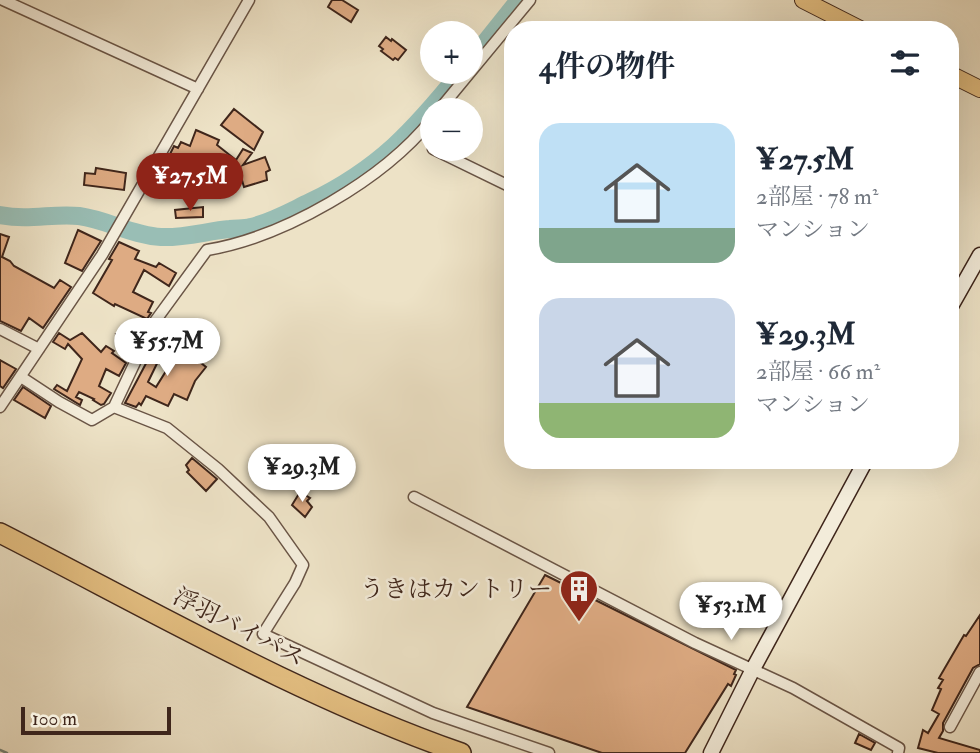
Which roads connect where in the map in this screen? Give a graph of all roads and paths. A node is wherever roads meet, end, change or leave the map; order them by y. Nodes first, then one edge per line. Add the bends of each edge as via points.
1 (4, 0) edge
2 (250, 0) edge
3 (530, 0) edge
4 (803, 0) edge
5 (513, 21) edge
6 (844, 21) edge
7 (504, 31) edge
8 (959, 78) edge
9 (198, 89) junction
10 (980, 89) edge
11 (449, 98) edge
12 (420, 134) edge
13 (415, 140) junction
14 (420, 142) edge
15 (459, 161) edge
16 (504, 184) edge
17 (980, 255) edge
18 (959, 292) edge
19 (0, 329) edge
20 (38, 349) junction
21 (21, 377) junction
22 (0, 407) edge
23 (114, 407) junction
24 (861, 469) edge
25 (414, 497) dead end
26 (0, 533) edge
27 (753, 669) junction
28 (980, 672) edge
29 (950, 727) dead end
30 (461, 753) edge
31 (549, 753) edge
32 (711, 753) edge
33 (898, 753) edge

1 - 9 street
2 - 9 street
3 - 5 street
4 - 6 main road
7 - 11 street
8 - 10 main road
9 - 20 street via 102,255
12 - 13 street
13 - 14 street
13 - 23 street via 348,191 297,221 234,245 207,250 153,324
15 - 16 street
17 - 18 main road
19 - 20 street
20 - 21 street
21 - 22 street
21 - 23 street via 93,420
23 - 31 street via 167,428 218,469 269,517 303,565 263,634 433,713
24 - 27 main road
25 - 27 street
26 - 30 highway, 浮羽バイパス via 261,666
27 - 32 main road
27 - 33 street via 899,748
28 - 29 street

